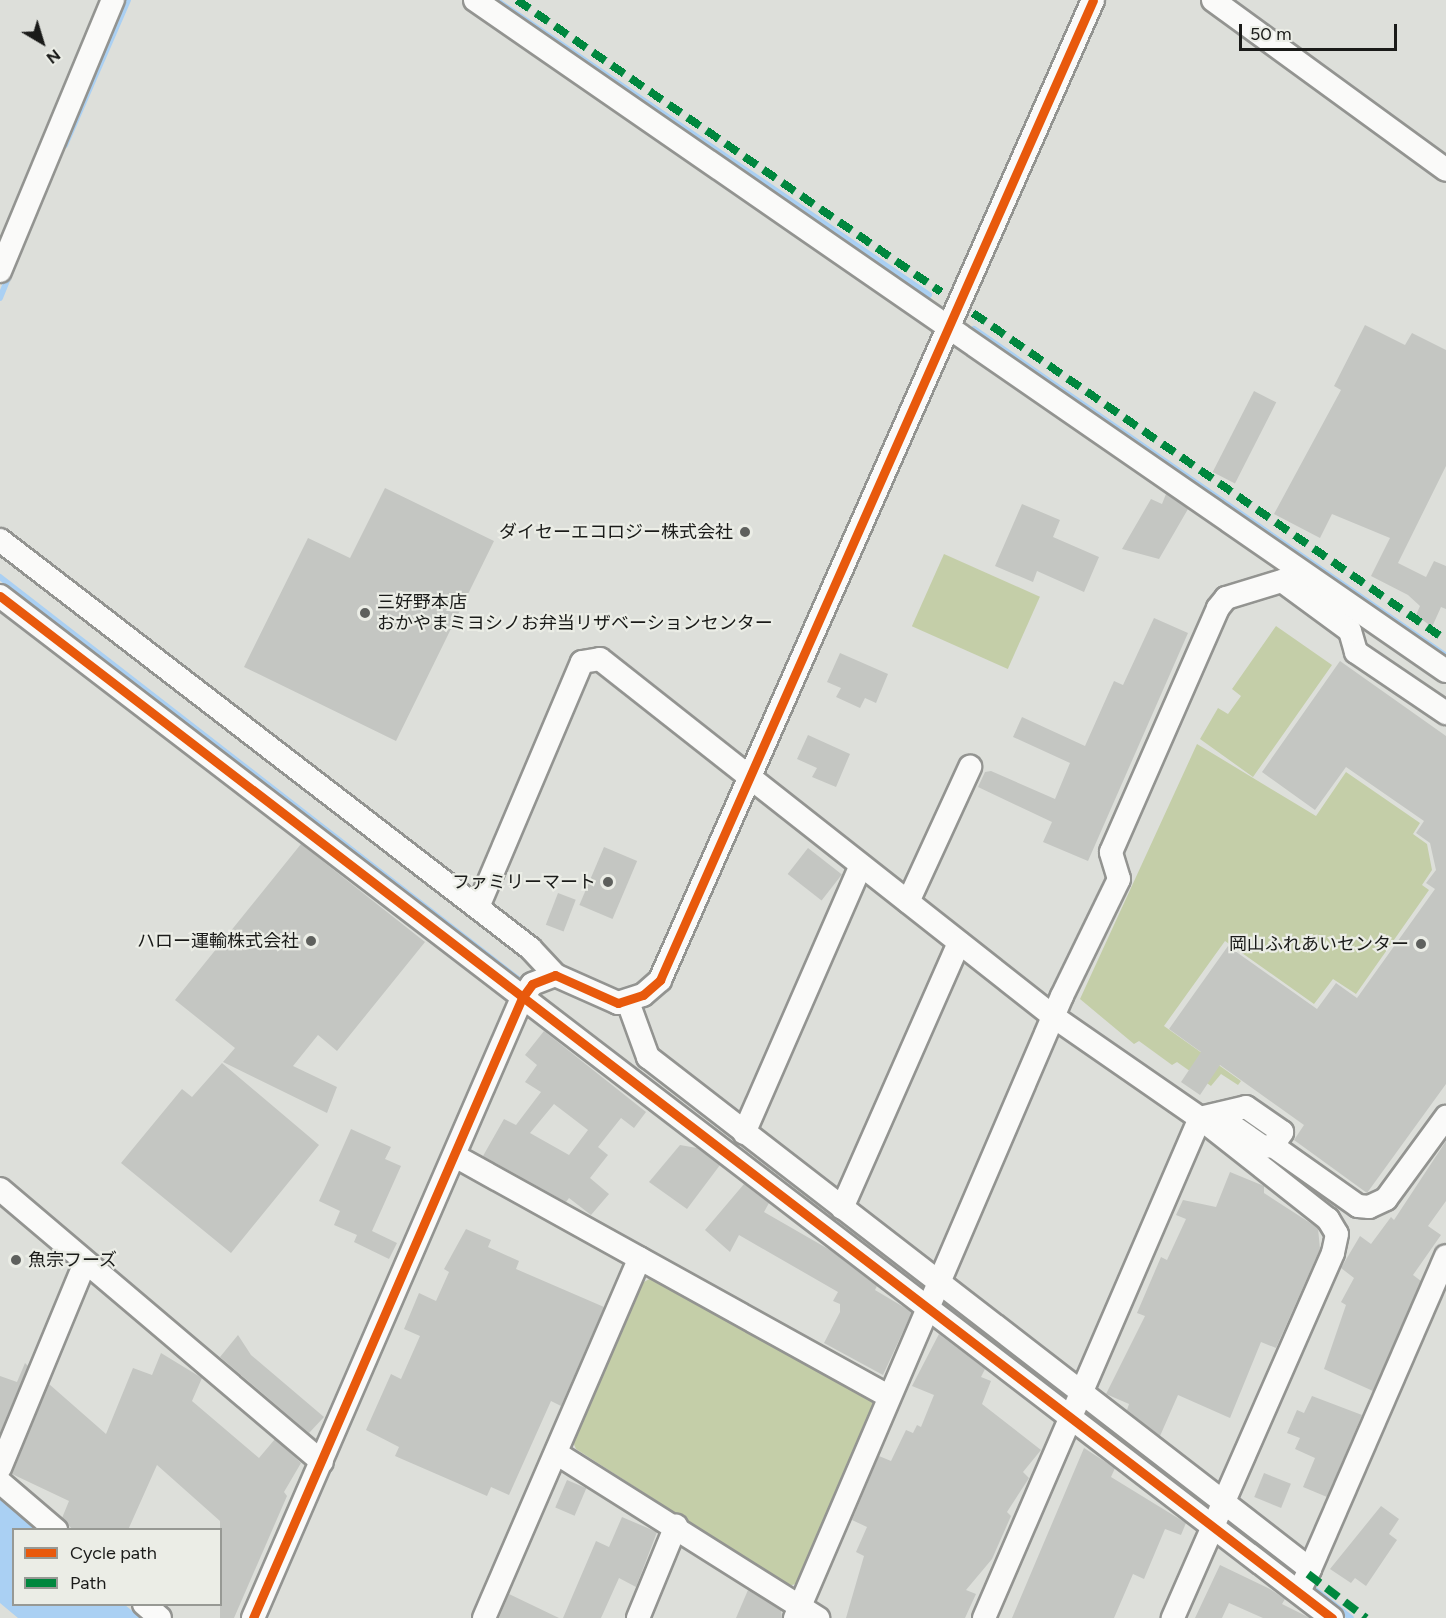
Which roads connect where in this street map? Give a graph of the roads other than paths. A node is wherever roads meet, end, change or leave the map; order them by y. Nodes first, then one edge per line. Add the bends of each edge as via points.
1 (113, 0) edge
2 (475, 0) edge
3 (1093, 0) edge
4 (1213, 0) edge
5 (1446, 170) edge
6 (0, 272) edge
7 (946, 324) junction
8 (0, 540) edge
9 (0, 596) edge
10 (1446, 671) edge
11 (1446, 712) edge
12 (970, 767) dead end
13 (748, 779) junction
14 (861, 865) junction
15 (908, 902) junction
16 (478, 907) junction
17 (959, 943) junction
18 (555, 975) junction
19 (527, 992) junction
20 (628, 1002) junction
21 (1054, 1017) junction
22 (1208, 1117) junction
23 (1446, 1117) edge
24 (744, 1133) junction
25 (455, 1156) junction
26 (0, 1189) edge
27 (842, 1208) junction
28 (1446, 1256) edge
29 (640, 1258) junction
30 (85, 1263) junction
31 (933, 1298) junction
32 (889, 1397) junction
33 (1075, 1407) junction
34 (556, 1453) junction
35 (322, 1462) junction
36 (0, 1468) edge
37 (0, 1482) edge
38 (1218, 1516) junction
39 (676, 1526) junction
40 (54, 1528) edge
41 (1305, 1581) junction
42 (145, 1606) edge
43 (804, 1614) edge
44 (160, 1618) edge
45 (253, 1618) edge
46 (484, 1618) edge
47 (638, 1618) edge
48 (984, 1618) edge
49 (1173, 1618) edge
50 (1332, 1618) edge

1 - 6 street
2 - 7 street
3 - 7 street
4 - 5 street
7 - 10 street
7 - 13 street
8 - 16 street
9 - 19 street
11 - 21 street via 1356,652 1350,631 1282,581 1226,598 1112,852 1119,879
12 - 15 street
13 - 14 street
13 - 16 street via 600,659 582,662
13 - 20 street via 660,980
14 - 15 street
14 - 24 street
15 - 17 street
16 - 18 street
17 - 21 street
17 - 27 street
18 - 19 street
18 - 20 street via 606,1001
19 - 25 street
19 - 31 street
20 - 24 street via 648,1057
21 - 22 street
21 - 31 street
22 - 23 street via 1246,1107 1282,1132 1273,1146 1358,1206 1370,1207 1386,1198
22 - 33 street
22 - 38 street via 1328,1220 1337,1234 1333,1253
24 - 27 street
25 - 29 street
25 - 35 street
26 - 30 street
27 - 31 street
28 - 41 street
29 - 32 street
29 - 34 street
30 - 35 street
30 - 36 street
31 - 32 street
31 - 33 street
31 - 33 street
32 - 43 street
33 - 38 street
33 - 48 street
34 - 39 street
34 - 46 street
35 - 45 street
37 - 40 street
38 - 41 street
38 - 49 street
39 - 43 street
39 - 47 street
41 - 50 street
42 - 44 street

